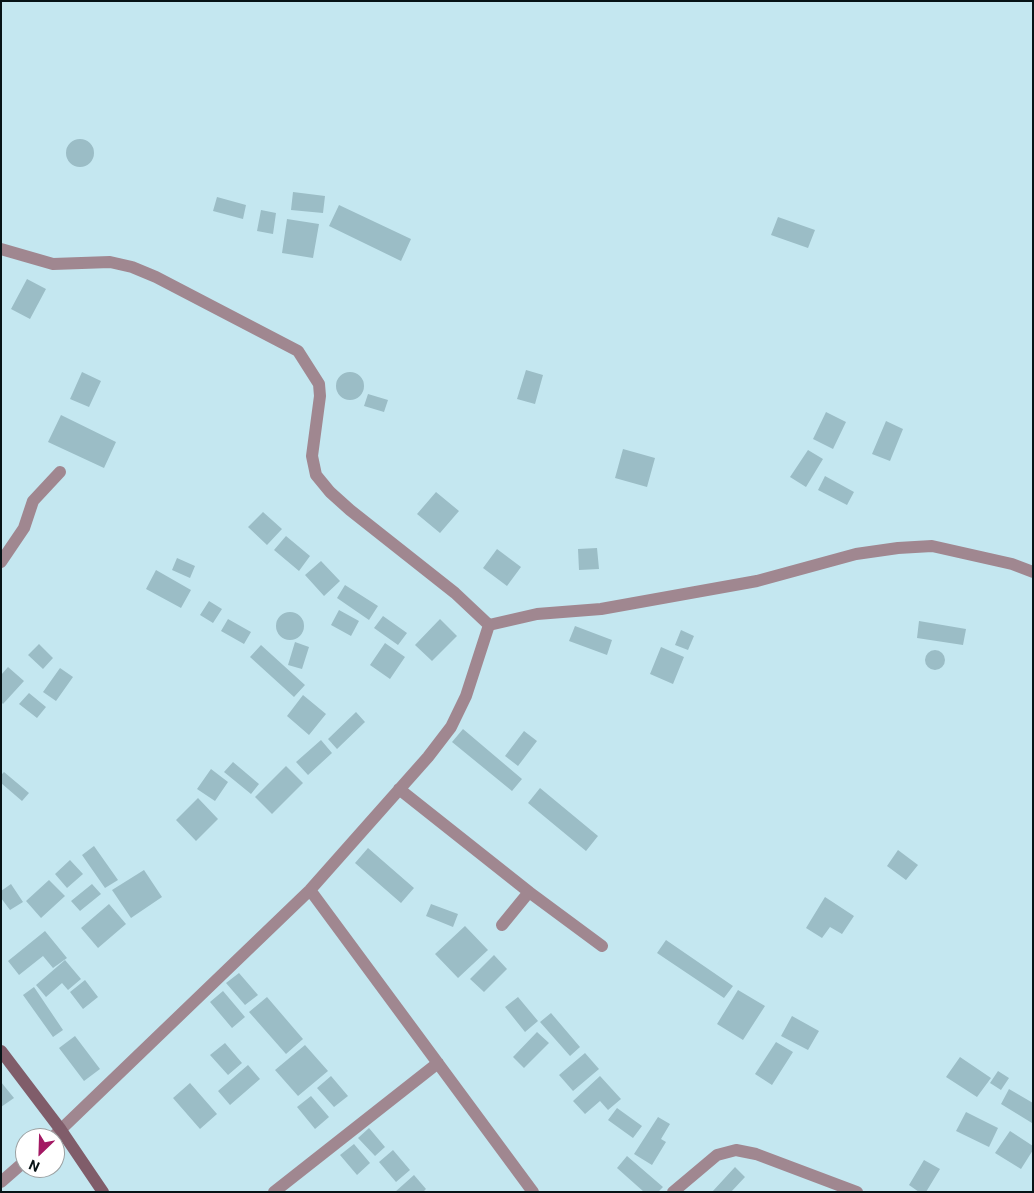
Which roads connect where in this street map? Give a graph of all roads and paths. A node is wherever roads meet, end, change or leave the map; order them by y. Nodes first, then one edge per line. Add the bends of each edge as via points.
1 (1, 249) edge
2 (60, 472) dead end
3 (1, 562) edge
4 (1033, 572) edge
5 (489, 625) junction
6 (399, 789) junction
7 (310, 890) junction
8 (529, 892) junction
9 (502, 925) dead end
10 (602, 946) dead end
11 (1, 1051) edge
12 (438, 1063) junction
13 (53, 1128) edge
14 (63, 1128) edge
15 (65, 1144) edge
16 (15, 1170) edge
17 (1, 1182) edge
18 (278, 1191) edge
19 (104, 1192) edge
20 (533, 1192) edge
21 (673, 1192) edge
22 (857, 1192) edge

1 - 5 street via 53,264 110,262 132,267 298,351 319,384 312,456 316,475 350,510
2 - 3 street via 33,501 24,528
4 - 5 street via 1012,564 932,546 898,548 856,554 757,581 601,609 537,614
5 - 6 street via 466,696 450,727
6 - 7 street
6 - 8 street
7 - 12 street
7 - 14 street
8 - 9 street
8 - 10 street
11 - 13 street
12 - 18 street
12 - 20 street
15 - 19 street
16 - 17 street
21 - 22 street via 717,1155 736,1150 756,1154

